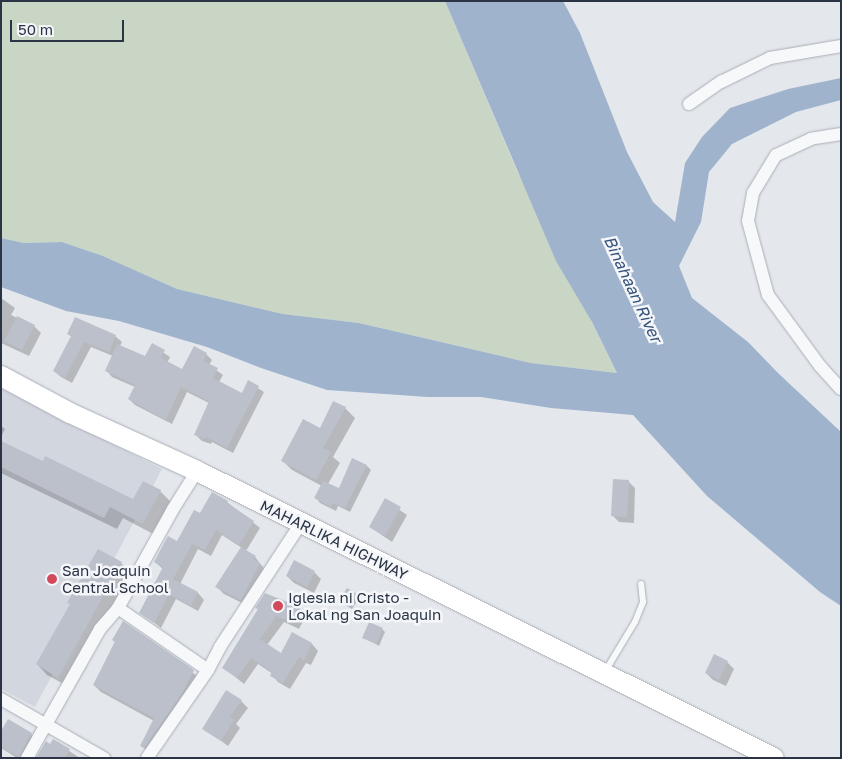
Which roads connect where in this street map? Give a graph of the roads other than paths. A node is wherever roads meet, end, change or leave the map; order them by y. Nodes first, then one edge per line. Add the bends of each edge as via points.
1 (841, 46) edge
2 (689, 104) dead end
3 (841, 134) edge
4 (1, 376) edge
5 (841, 389) edge
6 (197, 472) junction
7 (301, 523) junction
8 (641, 584) dead end
9 (118, 608) junction
10 (208, 670) junction
11 (604, 674) junction
12 (1, 699) edge
13 (46, 724) junction
14 (27, 758) edge
15 (104, 758) edge
16 (147, 758) edge
17 (774, 758) edge

1 - 2 street via 770,58 721,82
3 - 5 street via 811,139 776,156 753,193 748,221 768,295
4 - 6 highway, MAHARLIKA HIGHWAY via 70,413
6 - 7 highway, MAHARLIKA HIGHWAY
6 - 9 street
7 - 10 street
7 - 11 highway, MAHARLIKA HIGHWAY
8 - 11 lane via 643,602 635,622
9 - 10 street
9 - 13 street via 100,629
10 - 16 street
11 - 17 highway, MAHARLIKA HIGHWAY
12 - 13 street
13 - 14 street
13 - 15 street

